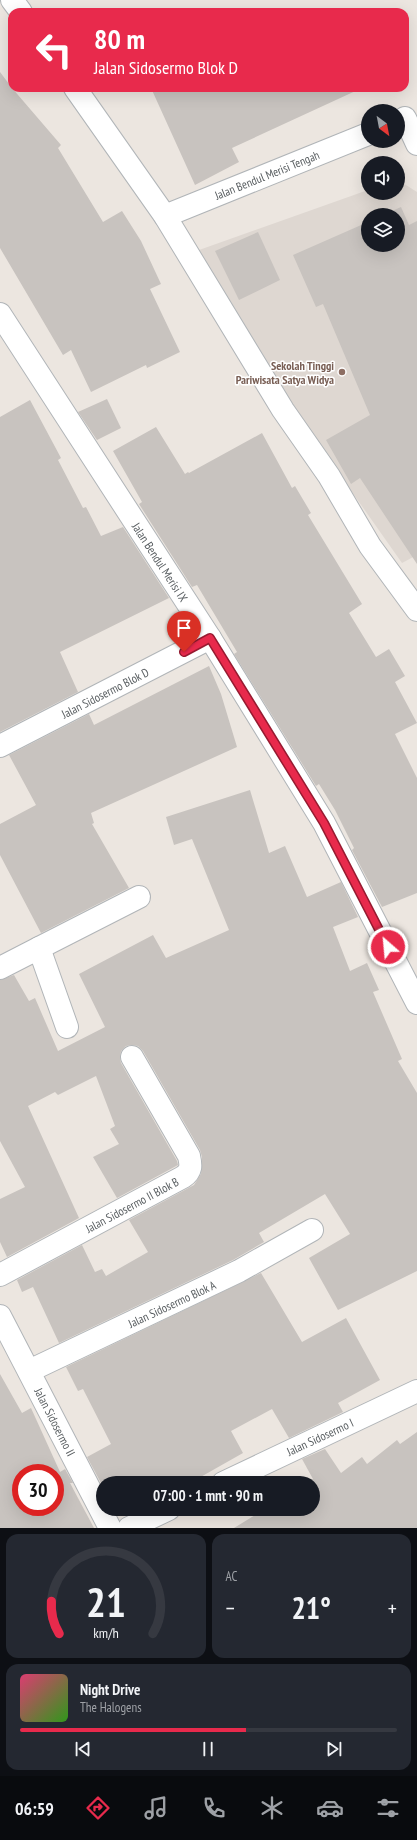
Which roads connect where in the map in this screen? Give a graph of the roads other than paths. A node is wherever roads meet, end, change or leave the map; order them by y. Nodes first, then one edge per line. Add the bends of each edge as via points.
1 (78, 92) edge
2 (407, 117) edge
3 (361, 137) edge
4 (417, 144) edge
5 (165, 216) junction
6 (0, 314) edge
7 (417, 610) edge
8 (210, 638) junction
9 (0, 746) edge
10 (139, 897) dead end
11 (39, 948) junction
12 (0, 968) edge
13 (417, 1002) edge
14 (67, 1027) dead end
15 (132, 1057) dead end
16 (312, 1230) dead end
17 (0, 1275) edge
18 (0, 1316) edge
19 (29, 1371) junction
20 (417, 1391) edge
21 (238, 1476) edge
22 (154, 1516) edge
23 (110, 1528) edge
24 (129, 1528) edge

1 - 5 street
2 - 4 street
3 - 5 street, Jalan Bendul Merisi Tengah
5 - 7 street via 283,410 329,476 370,546
6 - 8 street, Jalan Bendul Merisi IX
8 - 9 street, Jalan Sidosermo Blok D
8 - 13 street, Jalan Bendul Merisi IX via 324,823
10 - 11 street
11 - 12 street
11 - 14 street
15 - 17 street, Jalan Sidosermo II Blok B via 189,1156 190,1170 184,1177
16 - 19 street, Jalan Sidosermo Blok A via 239,1272
18 - 19 street, Jalan Sidosermo II
19 - 23 street, Jalan Sidosermo II
20 - 21 street, Jalan Sidosermo I
22 - 24 street

